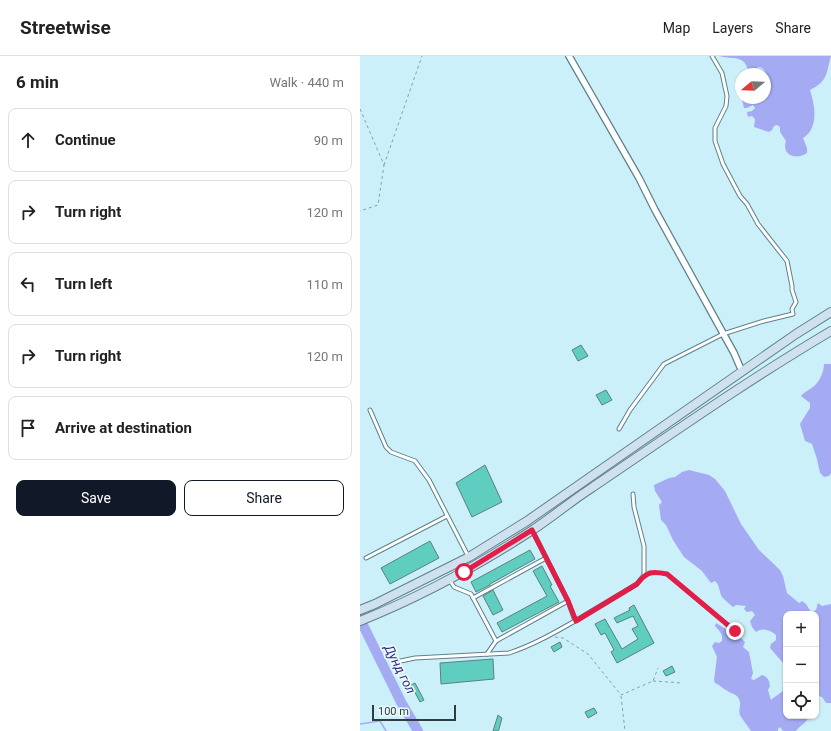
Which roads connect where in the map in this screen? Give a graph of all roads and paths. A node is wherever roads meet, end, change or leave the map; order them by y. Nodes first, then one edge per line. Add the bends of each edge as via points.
1 (422, 56) edge
2 (569, 56) edge
3 (712, 56) edge
4 (360, 109) edge
5 (384, 165) junction
6 (360, 211) edge
7 (831, 312) edge
8 (831, 331) edge
9 (723, 334) junction
10 (740, 368) dead end
11 (370, 410) dead end
12 (619, 429) dead end
13 (633, 494) dead end
14 (447, 516) junction
15 (532, 530) junction
16 (469, 557) junction
17 (366, 558) dead end
18 (546, 558) junction
19 (644, 575) junction
20 (449, 579) junction
21 (473, 598) junction
22 (568, 601) junction
23 (360, 610) edge
24 (360, 621) edge
25 (576, 621) junction
26 (726, 623) dead end
27 (551, 636) junction
28 (496, 641) junction
29 (487, 654) junction
30 (396, 662) dead end
31 (658, 668) dead end
32 (653, 681) junction
33 (682, 683) dead end
34 (621, 695) junction
35 (625, 731) edge

1 - 5 path
2 - 9 street via 639,178
3 - 9 lane via 722,73 727,96 726,106 715,128 715,141 723,164 740,196 758,224 787,260 796,302 792,309 793,314
4 - 5 path
5 - 6 path via 378,205
7 - 16 main road via 527,521
8 - 15 main road via 750,381
9 - 10 street
9 - 12 lane via 664,364
11 - 14 lane via 386,446 391,452 415,461 429,480
13 - 19 lane via 644,546
14 - 16 lane
14 - 17 lane
15 - 18 lane
15 - 20 main road
16 - 23 main road
18 - 21 lane
18 - 22 lane
19 - 25 lane via 637,584
19 - 26 path via 654,571 667,574 735,631
20 - 21 lane via 454,587 468,592
20 - 24 main road
21 - 28 lane
22 - 25 lane
22 - 28 lane
25 - 27 lane
27 - 29 lane via 510,653
27 - 34 path via 563,638 588,654
28 - 29 lane
29 - 30 lane via 415,658
31 - 32 path
32 - 33 path
32 - 34 path
34 - 35 path

